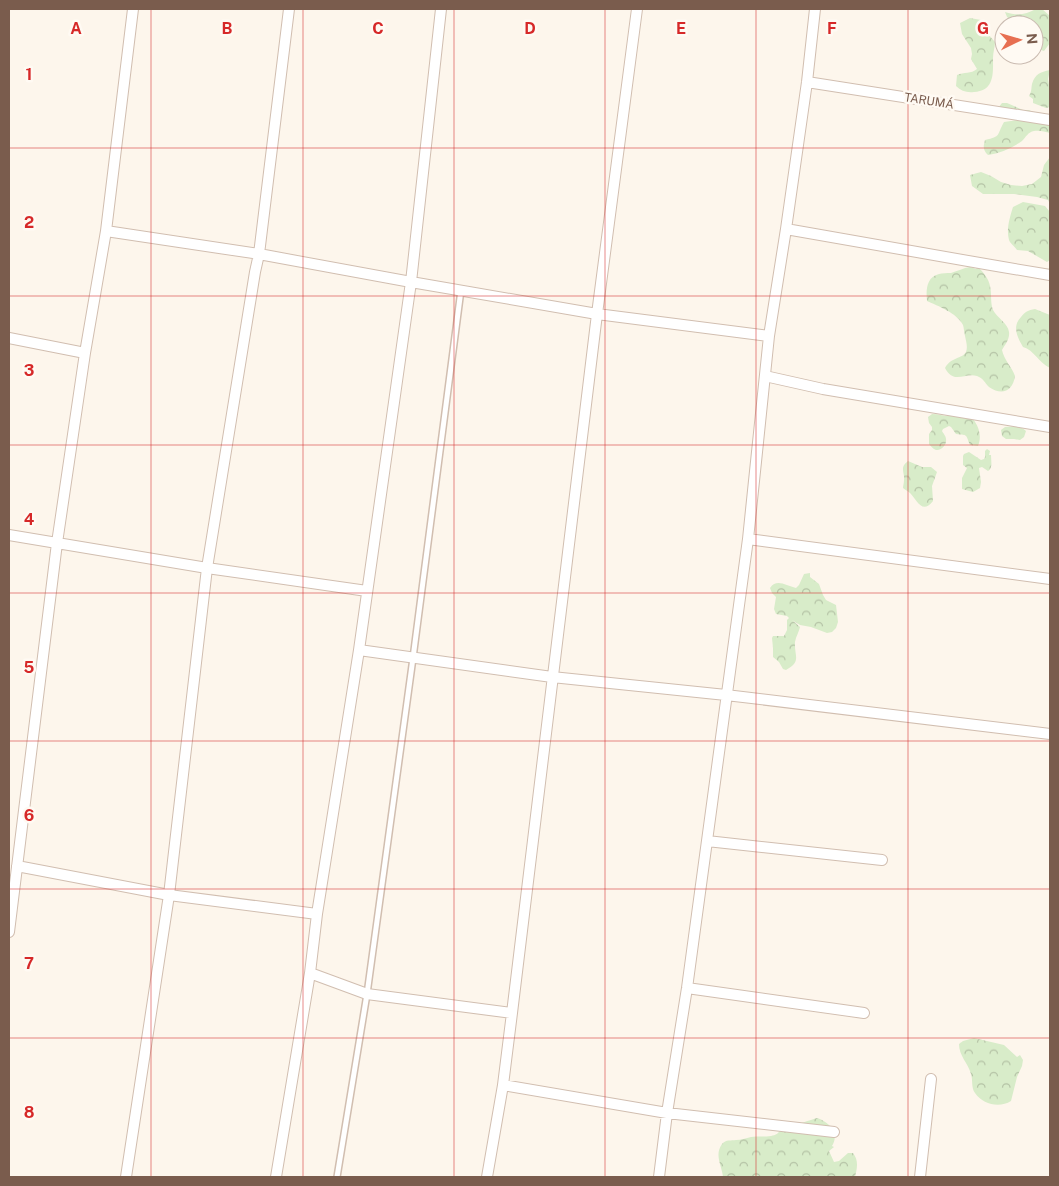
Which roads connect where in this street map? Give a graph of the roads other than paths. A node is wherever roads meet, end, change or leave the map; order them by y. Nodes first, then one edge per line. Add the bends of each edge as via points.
1 (133, 9) edge
2 (289, 9) edge
3 (441, 9) edge
4 (637, 9) edge
5 (815, 9) edge
6 (807, 82) junction
7 (1050, 120) edge
8 (786, 228) junction
9 (106, 231) junction
10 (259, 254) junction
11 (1050, 274) edge
12 (410, 282) junction
13 (461, 290) junction
14 (597, 314) junction
15 (769, 336) junction
16 (9, 338) edge
17 (85, 353) junction
18 (765, 376) junction
19 (1050, 427) edge
20 (9, 536) edge
21 (748, 539) junction
22 (57, 543) junction
23 (207, 568) junction
24 (1050, 579) edge
25 (367, 591) junction
26 (359, 650) junction
27 (413, 658) junction
28 (552, 677) junction
29 (726, 695) junction
30 (1050, 734) edge
31 (707, 840) junction
32 (882, 860) dead end
33 (17, 866) junction
34 (169, 896) junction
35 (317, 914) junction
36 (9, 932) edge
37 (310, 973) junction
38 (687, 988) junction
39 (368, 994) junction
40 (512, 1013) junction
41 (864, 1013) dead end
42 (931, 1079) dead end
43 (503, 1085) junction
44 (667, 1113) junction
45 (834, 1132) dead end
46 (126, 1177) edge
47 (276, 1177) edge
48 (337, 1177) edge
49 (487, 1177) edge
50 (659, 1177) edge
51 (920, 1177) edge

1 - 9 street
2 - 10 street
3 - 12 street
4 - 14 street
5 - 6 street
6 - 7 street, TARUMÁ
6 - 8 street
8 - 11 street
8 - 15 street
9 - 10 street
9 - 17 street
10 - 12 street
10 - 23 street
12 - 13 street
12 - 25 street
13 - 14 street
13 - 27 lane
14 - 15 street
14 - 28 street
15 - 18 street
16 - 17 street
17 - 22 street
18 - 19 street via 822,389
18 - 21 street
20 - 22 street
21 - 24 street
21 - 29 street
22 - 23 street
22 - 33 street
23 - 25 street
23 - 34 street
25 - 26 street
26 - 27 street
26 - 35 street
27 - 28 street
27 - 39 lane
28 - 29 street
28 - 40 street
29 - 30 street
29 - 31 street
31 - 32 street
31 - 38 street
33 - 34 street
33 - 36 street
34 - 35 street
34 - 46 street
35 - 37 street
37 - 39 street
37 - 47 street
38 - 41 street
38 - 44 street
39 - 40 street
39 - 48 lane
40 - 43 street
42 - 51 street
43 - 44 street
43 - 49 street
44 - 45 street
44 - 50 street

